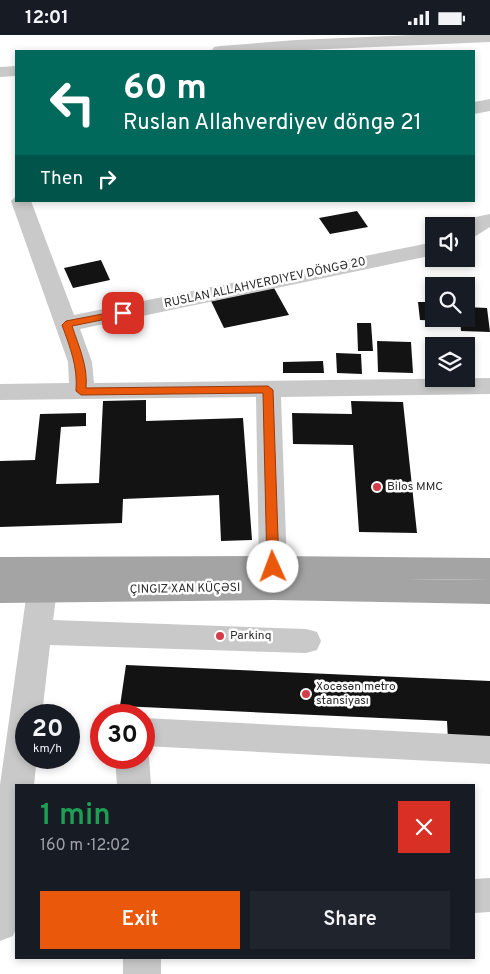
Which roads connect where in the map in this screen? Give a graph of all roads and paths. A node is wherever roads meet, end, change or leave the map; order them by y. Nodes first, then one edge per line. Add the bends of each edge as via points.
1 (490, 37) edge
2 (252, 50) edge
3 (15, 71) edge
4 (0, 72) edge
5 (490, 105) edge
6 (475, 108) edge
7 (15, 191) edge
8 (0, 194) edge
9 (21, 202) edge
10 (490, 219) edge
11 (475, 225) edge
12 (425, 250) edge
13 (66, 325) junction
14 (490, 386) edge
15 (268, 390) junction
16 (81, 391) junction
17 (0, 392) edge
18 (273, 567) junction
19 (0, 568) edge
20 (490, 569) edge
21 (0, 591) edge
22 (42, 591) junction
23 (490, 592) edge
24 (36, 632) junction
25 (306, 641) dead end
26 (155, 733) edge
27 (490, 750) edge
28 (133, 769) edge
29 (17, 784) edge
30 (134, 784) edge
31 (15, 801) edge
32 (490, 895) edge
33 (475, 896) edge
34 (0, 923) edge
35 (142, 959) edge
36 (142, 974) edge

1 - 2 street
3 - 4 street
5 - 6 street
7 - 8 street
9 - 13 street
10 - 11 street
12 - 13 street, RUSLAN ALLAHVERDIYEV DÖNGƏ 20
13 - 16 street via 80,362
14 - 15 street
15 - 16 street
15 - 18 street
16 - 17 street
18 - 19 main road, ÇINGIZ XAN KÜÇƏSI
18 - 20 main road, ÇINGIZ XAN KÜÇƏSI
21 - 22 main road, ÇINGIZ XAN KÜÇƏSI
22 - 23 main road, ÇINGIZ XAN KÜÇƏSI via 272,589
22 - 24 street
24 - 25 street
24 - 29 street
26 - 27 street
28 - 30 street
31 - 34 street
32 - 33 street
35 - 36 street

